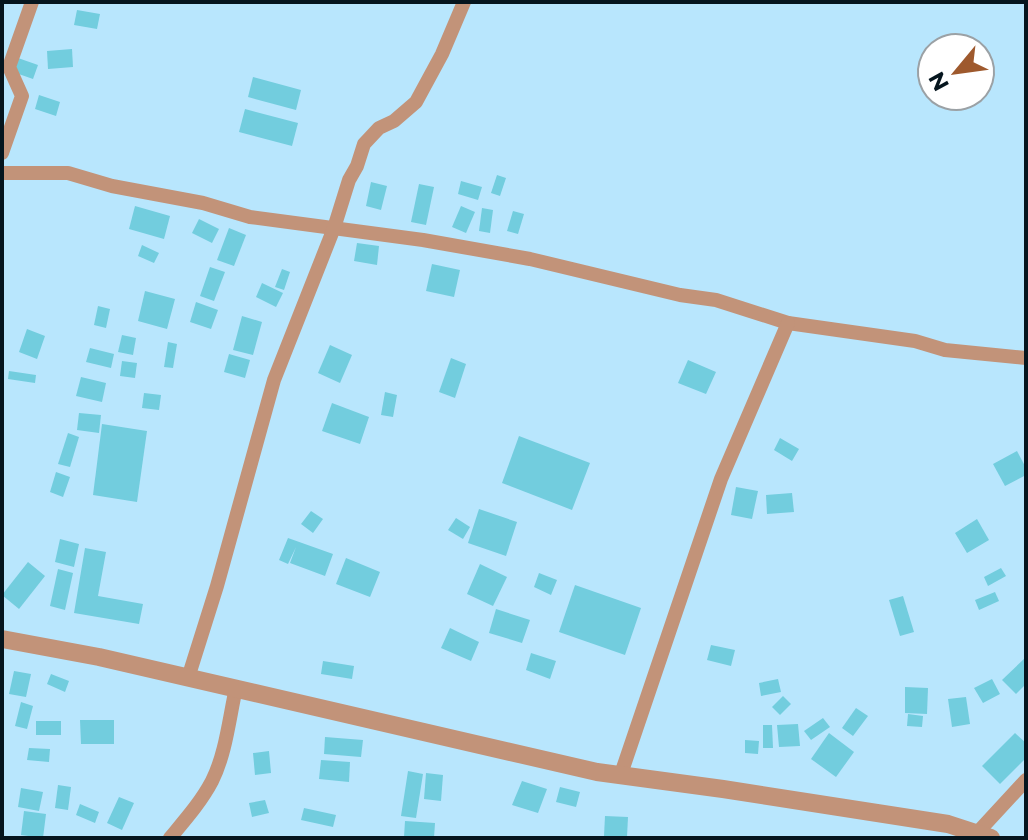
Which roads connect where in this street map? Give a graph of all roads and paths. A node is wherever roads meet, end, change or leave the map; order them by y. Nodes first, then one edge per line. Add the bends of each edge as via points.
1 (32, 2) edge
2 (464, 2) edge
3 (2, 153) edge
4 (2, 173) edge
5 (334, 228) junction
6 (788, 323) junction
7 (1026, 358) edge
8 (2, 639) edge
9 (188, 678) junction
10 (236, 688) junction
11 (621, 774) junction
12 (1026, 780) edge
13 (985, 835) edge
14 (170, 838) edge

1 - 3 street via 9,67 22,96
2 - 5 street via 416,102 364,144
4 - 5 street via 68,173 250,217
5 - 6 street via 530,259 716,300
5 - 9 street via 274,380
6 - 7 street
6 - 11 street via 721,479
8 - 9 street
9 - 10 street
10 - 11 street
10 - 14 street via 212,780
11 - 13 street via 948,824
12 - 13 street

